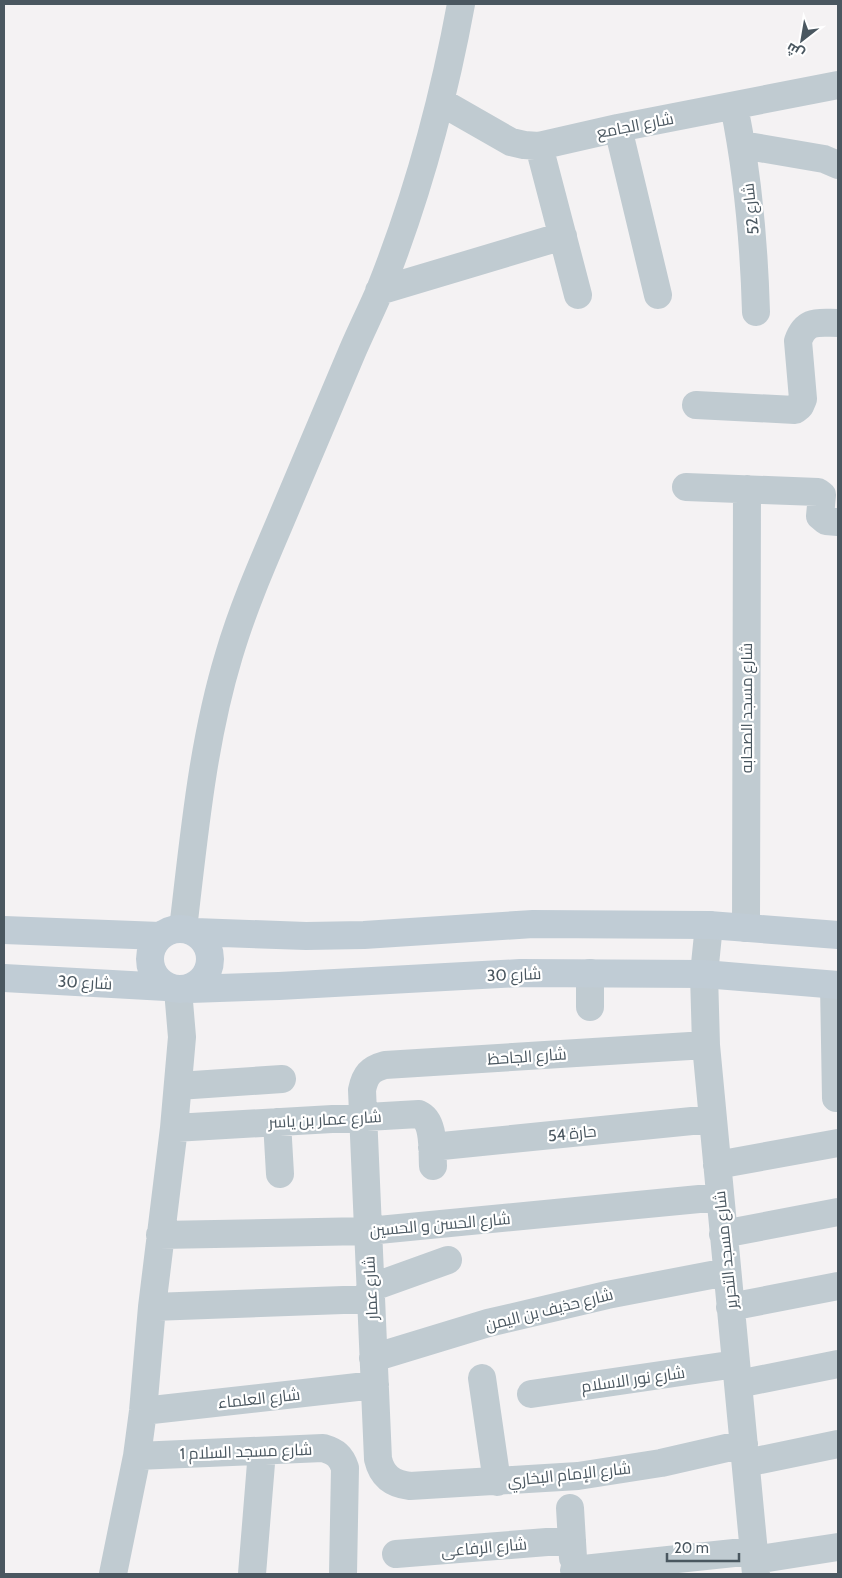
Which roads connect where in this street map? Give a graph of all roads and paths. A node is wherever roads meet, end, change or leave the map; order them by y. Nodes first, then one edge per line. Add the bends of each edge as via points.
1 (461, 4) edge
2 (838, 85) edge
3 (440, 102) junction
4 (734, 106) junction
5 (618, 128) junction
6 (742, 145) junction
7 (539, 146) junction
8 (838, 165) edge
9 (563, 236) junction
10 (379, 291) junction
11 (578, 295) dead end
12 (658, 295) dead end
13 (756, 312) dead end
14 (838, 323) edge
15 (696, 405) dead end
16 (686, 487) dead end
17 (747, 489) junction
18 (838, 522) edge
19 (709, 925) junction
20 (746, 928) junction
21 (4, 930) edge
22 (179, 932) junction
23 (838, 935) edge
24 (590, 973) junction
25 (704, 974) junction
26 (4, 978) edge
27 (836, 985) edge
28 (178, 989) junction
29 (590, 1008) dead end
30 (706, 1045) junction
31 (282, 1079) dead end
32 (178, 1086) junction
33 (362, 1090) joint
34 (836, 1098) dead end
35 (363, 1117) junction
36 (712, 1119) junction
37 (277, 1122) junction
38 (174, 1128) junction
39 (838, 1143) edge
40 (432, 1157) joint
41 (716, 1165) junction
42 (280, 1174) dead end
43 (720, 1197) junction
44 (838, 1212) edge
45 (368, 1231) junction
46 (723, 1234) junction
47 (160, 1236) junction
48 (448, 1260) dead end
49 (727, 1272) junction
50 (838, 1286) edge
51 (370, 1293) junction
52 (152, 1307) junction
53 (730, 1307) junction
54 (838, 1364) edge
55 (374, 1371) junction
56 (737, 1374) junction
57 (482, 1378) dead end
58 (531, 1394) dead end
59 (143, 1411) junction
60 (838, 1444) edge
61 (262, 1451) junction
62 (745, 1454) junction
63 (137, 1456) junction
64 (392, 1482) joint
65 (497, 1482) junction
66 (570, 1508) dead end
67 (572, 1540) junction
68 (838, 1547) edge
69 (396, 1554) dead end
70 (754, 1562) edge
71 (574, 1572) edge
72 (113, 1574) edge
73 (252, 1574) edge
74 (343, 1574) edge

1 - 3 street
2 - 4 street, شارع الجامع
3 - 7 street, شارع الجامع via 510,142
3 - 10 street via 423,167
4 - 5 street, شارع الجامع
4 - 6 street, شارع 52
5 - 7 street, شارع الجامع
5 - 12 street
6 - 8 street via 824,159
6 - 13 street, شارع 52 via 754,247
7 - 9 street
9 - 10 street
9 - 11 street
10 - 22 street via 250,595 229,654 199,794
14 - 15 street via 813,323 801,333 798,341 803,400 795,410
16 - 17 street
17 - 18 street via 818,492 822,495 820,516 826,521
17 - 20 street, شارع مسجد الصحابه
19 - 20 street
19 - 22 street via 533,924 306,936
19 - 25 street, شارع مسجد التحرير
20 - 23 street
21 - 22 street
22 - 28 street via 153,945 150,957 151,969 157,979
22 - 28 street via 204,940 210,950 211,962 208,974 200,983
24 - 25 street, شارع 30
24 - 28 street, شارع 30 via 520,973
24 - 29 street
25 - 27 street, شارع 30
25 - 30 street, شارع مسجد التحرير
26 - 28 street, شارع 30
27 - 34 street
28 - 32 street via 182,1037
30 - 33 street, شارع الجاحظ via 385,1066 369,1073
30 - 36 street, شارع مسجد التحرير
31 - 32 street
32 - 38 street
33 - 35 street, شارع عمار
35 - 37 street, شارع عمار بن ياسر
35 - 40 street, شارع عمار بن ياسر via 424,1116 430,1126
35 - 45 street, شارع عمار
36 - 40 street, حارة 54
36 - 41 street, شارع مسجد التحرير
37 - 38 street, شارع عمار بن ياسر
37 - 42 street
38 - 47 street
39 - 41 street
41 - 43 street, شارع مسجد التحرير
43 - 45 street, شارع الحسن و الحسين
43 - 46 street, شارع مسجد التحرير
44 - 46 street
45 - 47 street, شارع الحسن و الحسين
45 - 51 street, شارع عمار
46 - 49 street, شارع مسجد التحرير
47 - 52 street
48 - 51 street
49 - 53 street, شارع مسجد التحرير
49 - 55 street, شارع حذيف بن اليمن via 607,1294 488,1323
50 - 53 street
51 - 52 street
51 - 55 street, شارع عمار
52 - 59 street
53 - 56 street, شارع مسجد التحرير
54 - 56 street, شارع نور الاسلام
55 - 59 street, شارع العلماء
55 - 64 street, شارع عمار via 378,1459 380,1468
56 - 58 street, شارع نور الاسلام
56 - 62 street, شارع مسجد التحرير
57 - 65 street
59 - 63 street
60 - 62 street, شارع الإمام البخاري
61 - 63 street, شارع مسجد السلام 1
61 - 73 street
61 - 74 street, شارع مسجد السلام 1 via 323,1448 334,1451 341,1458 345,1468
62 - 65 street, شارع الإمام البخاري via 578,1476
62 - 70 street, شارع مسجد التحرير
63 - 72 street
64 - 65 street, شارع الإمام البخاري via 410,1486
66 - 67 street
67 - 69 street, شارع الرفاعى
67 - 71 street
68 - 70 street
70 - 71 street

